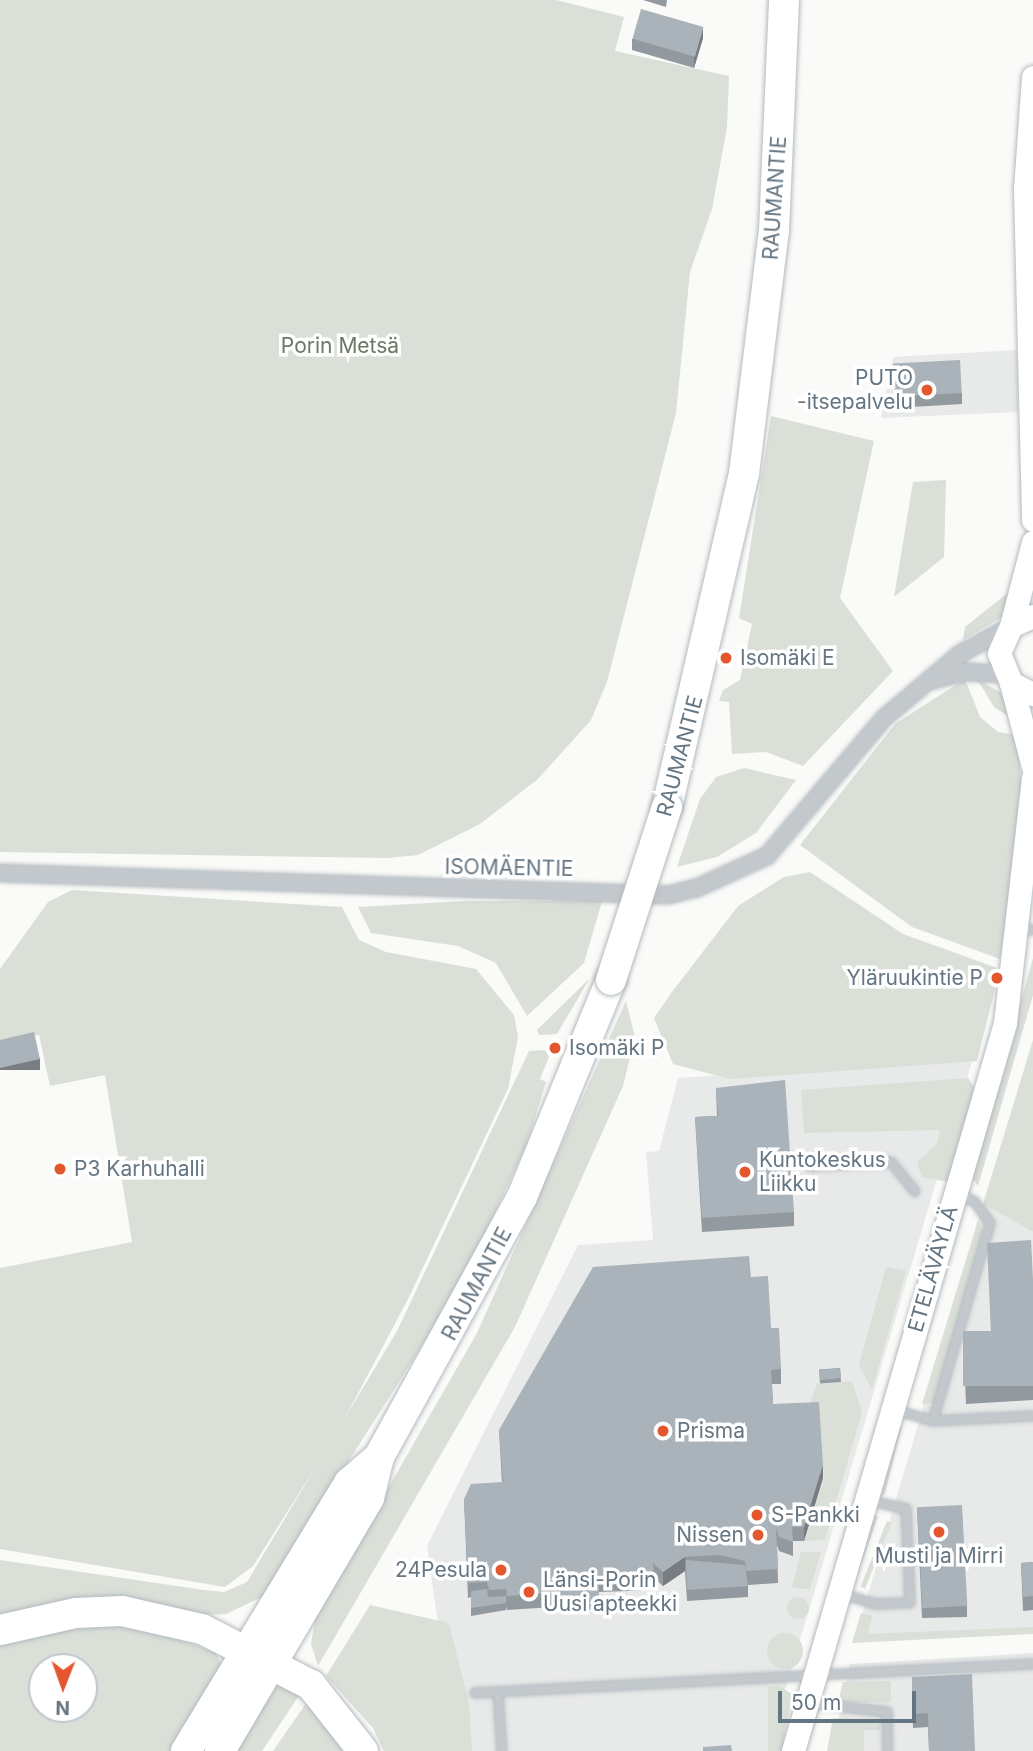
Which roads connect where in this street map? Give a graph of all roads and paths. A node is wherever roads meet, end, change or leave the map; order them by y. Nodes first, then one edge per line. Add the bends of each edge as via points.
1 (784, 0) edge
2 (1033, 77) edge
3 (1033, 520) edge
4 (1033, 542) edge
5 (1033, 616) edge
6 (1011, 626) junction
7 (1007, 678) junction
8 (931, 681) junction
9 (1033, 694) edge
10 (1033, 767) edge
11 (1033, 779) edge
12 (0, 873) edge
13 (1026, 930) edge
14 (810, 1166) dead end
15 (915, 1192) dead end
16 (956, 1192) junction
17 (892, 1409) junction
18 (1033, 1416) edge
19 (933, 1421) junction
20 (865, 1499) junction
21 (838, 1593) junction
22 (0, 1630) edge
23 (265, 1656) junction
24 (1033, 1664) edge
25 (813, 1675) junction
26 (475, 1693) dead end
27 (498, 1693) junction
28 (806, 1702) junction
29 (186, 1751) edge
30 (220, 1751) edge
31 (363, 1751) edge
32 (502, 1751) edge
33 (793, 1751) edge
34 (888, 1751) edge

1 - 23 highway, RAUMANTIE, bridge via 774,231 744,474 667,807 611,980 522,1197 379,1457 349,1483
2 - 3 main road via 1025,213
4 - 6 main road
5 - 6 main road
6 - 7 main road via 999,653
6 - 8 street, ISOMÄENTIE via 960,654
7 - 8 street, ISOMÄENTIE via 966,672
7 - 9 main road
7 - 10 main road
8 - 12 street, ISOMÄENTIE via 883,719 767,856 741,872 668,895
11 - 13 main road, ETELÄVÄYLÄ
13 - 16 main road, ETELÄVÄYLÄ
14 - 15 lane via 891,1162
16 - 17 main road, ETELÄVÄYLÄ
16 - 19 lane via 975,1202 990,1223
17 - 19 lane
17 - 20 main road, ETELÄVÄYLÄ
18 - 19 lane
20 - 21 main road, ETELÄVÄYLÄ
20 - 21 lane via 906,1509 910,1603 875,1604
21 - 25 main road, ETELÄVÄYLÄ
22 - 23 highway via 76,1613 122,1611 189,1625
23 - 29 highway, RAUMANTIE
23 - 30 highway, RAUMANTIE
23 - 31 highway via 311,1685
24 - 25 lane
25 - 27 lane
25 - 28 main road, ETELÄVÄYLÄ
26 - 27 lane
27 - 32 lane
28 - 33 main road, ETELÄVÄYLÄ
28 - 34 lane via 887,1712

